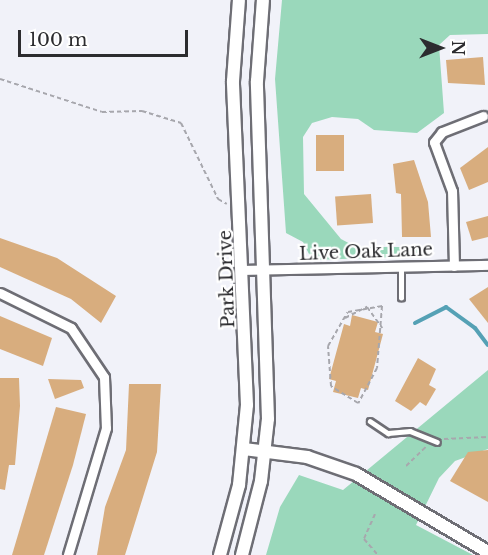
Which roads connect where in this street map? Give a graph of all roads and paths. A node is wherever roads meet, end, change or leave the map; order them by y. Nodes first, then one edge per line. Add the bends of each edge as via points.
1 (239, 0) edge
2 (263, 0) edge
3 (0, 79) edge
4 (483, 116) dead end
5 (242, 208) junction
6 (488, 265) edge
7 (454, 266) junction
8 (401, 267) junction
9 (245, 270) junction
10 (265, 270) junction
11 (0, 293) edge
12 (401, 298) dead end
13 (367, 307) junction
14 (345, 318) junction
15 (382, 328) junction
16 (370, 421) dead end
17 (437, 442) dead end
18 (244, 449) junction
19 (266, 451) junction
20 (375, 514) dead end
21 (488, 552) edge
22 (68, 555) edge
23 (220, 555) edge
24 (242, 555) edge
25 (378, 555) edge

1 - 5 street, Park Drive via 233,81
2 - 10 street via 257,81
3 - 5 path via 102,112 142,111 181,123 218,200
4 - 7 street via 442,132 434,142 452,190
5 - 9 street, Park Drive
6 - 7 street, Live Oak Lane
7 - 8 street, Live Oak Lane
8 - 10 street, Live Oak Lane
8 - 12 lane
9 - 10 street, Live Oak Lane
9 - 18 street, Park Drive
10 - 19 street
11 - 22 street via 71,328 104,377 106,428
13 - 14 path
13 - 14 path via 355,307
13 - 15 path
13 - 15 path via 382,306
14 - 15 path via 328,346 329,381 358,403 377,368
16 - 17 lane via 388,433 410,431
18 - 19 street
18 - 23 street, Park Drive
19 - 21 street via 356,474
19 - 24 street
20 - 25 path via 364,539

